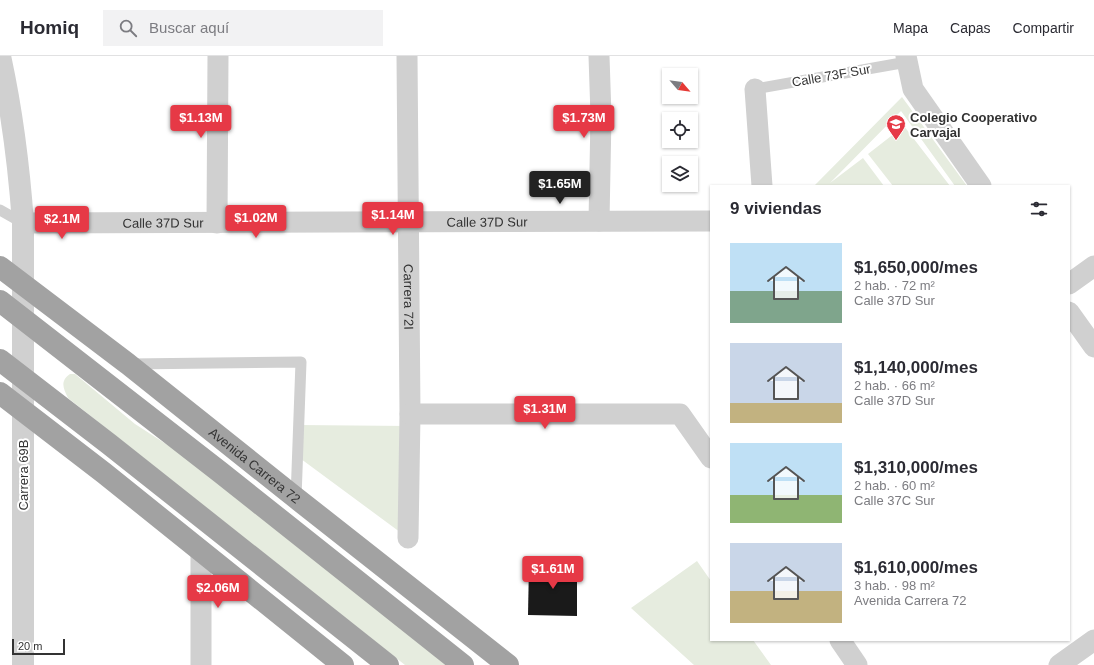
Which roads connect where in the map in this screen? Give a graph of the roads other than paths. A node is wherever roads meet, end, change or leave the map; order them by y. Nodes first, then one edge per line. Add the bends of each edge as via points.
1 (0, 56) edge
2 (218, 56) edge
3 (407, 56) edge
4 (599, 56) edge
5 (907, 59) edge
6 (755, 89) joint
7 (4, 103) edge
8 (762, 185) edge
9 (980, 185) edge
10 (0, 210) edge
11 (598, 221) junction
12 (710, 221) edge
13 (409, 222) junction
14 (22, 223) junction
15 (218, 223) junction
16 (1094, 266) edge
17 (0, 267) edge
18 (1070, 283) edge
19 (23, 285) junction
20 (0, 301) edge
21 (1070, 313) edge
22 (23, 320) junction
23 (1094, 347) edge
24 (0, 360) edge
25 (128, 364) junction
26 (23, 378) junction
27 (0, 393) edge
28 (23, 410) junction
29 (410, 414) junction
30 (710, 457) edge
31 (296, 498) junction
32 (408, 538) dead end
33 (201, 552) junction
34 (1094, 640) edge
35 (841, 641) edge
36 (1069, 656) edge
37 (506, 664) edge
38 (24, 665) edge
39 (201, 665) edge
40 (343, 665) edge
41 (388, 665) edge
42 (463, 665) edge
43 (858, 665) edge

1 - 7 street, Carrera 69B
2 - 15 street
3 - 13 street, Carrera 72I
4 - 11 street via 601,116
5 - 6 lane, Calle 73F Sur
5 - 9 street via 912,89
6 - 8 street
7 - 14 street, Carrera 69B via 20,190
10 - 14 lane
11 - 12 street, Calle 37D Sur
11 - 13 street, Calle 37D Sur
13 - 15 street, Calle 37D Sur
13 - 29 street, Carrera 72I
14 - 15 street, Calle 37D Sur
14 - 19 street, Carrera 69B
16 - 18 street
17 - 19 highway, Avenida Carrera 72
19 - 22 street, Carrera 69B
19 - 25 highway, Avenida Carrera 72
20 - 22 highway, Avenida Carrera 72
21 - 23 street
22 - 26 street, Carrera 69B
22 - 42 highway, Avenida Carrera 72
24 - 26 highway
25 - 31 highway, Avenida Carrera 72
25 - 31 lane via 301,362
26 - 28 street, Carrera 69B
26 - 41 highway
27 - 28 highway
28 - 33 highway
28 - 38 street, Carrera 69B
29 - 30 street via 680,414
29 - 32 street, Carrera 72I
31 - 37 highway, Avenida Carrera 72
33 - 39 street
33 - 40 highway
34 - 36 street
35 - 43 street

